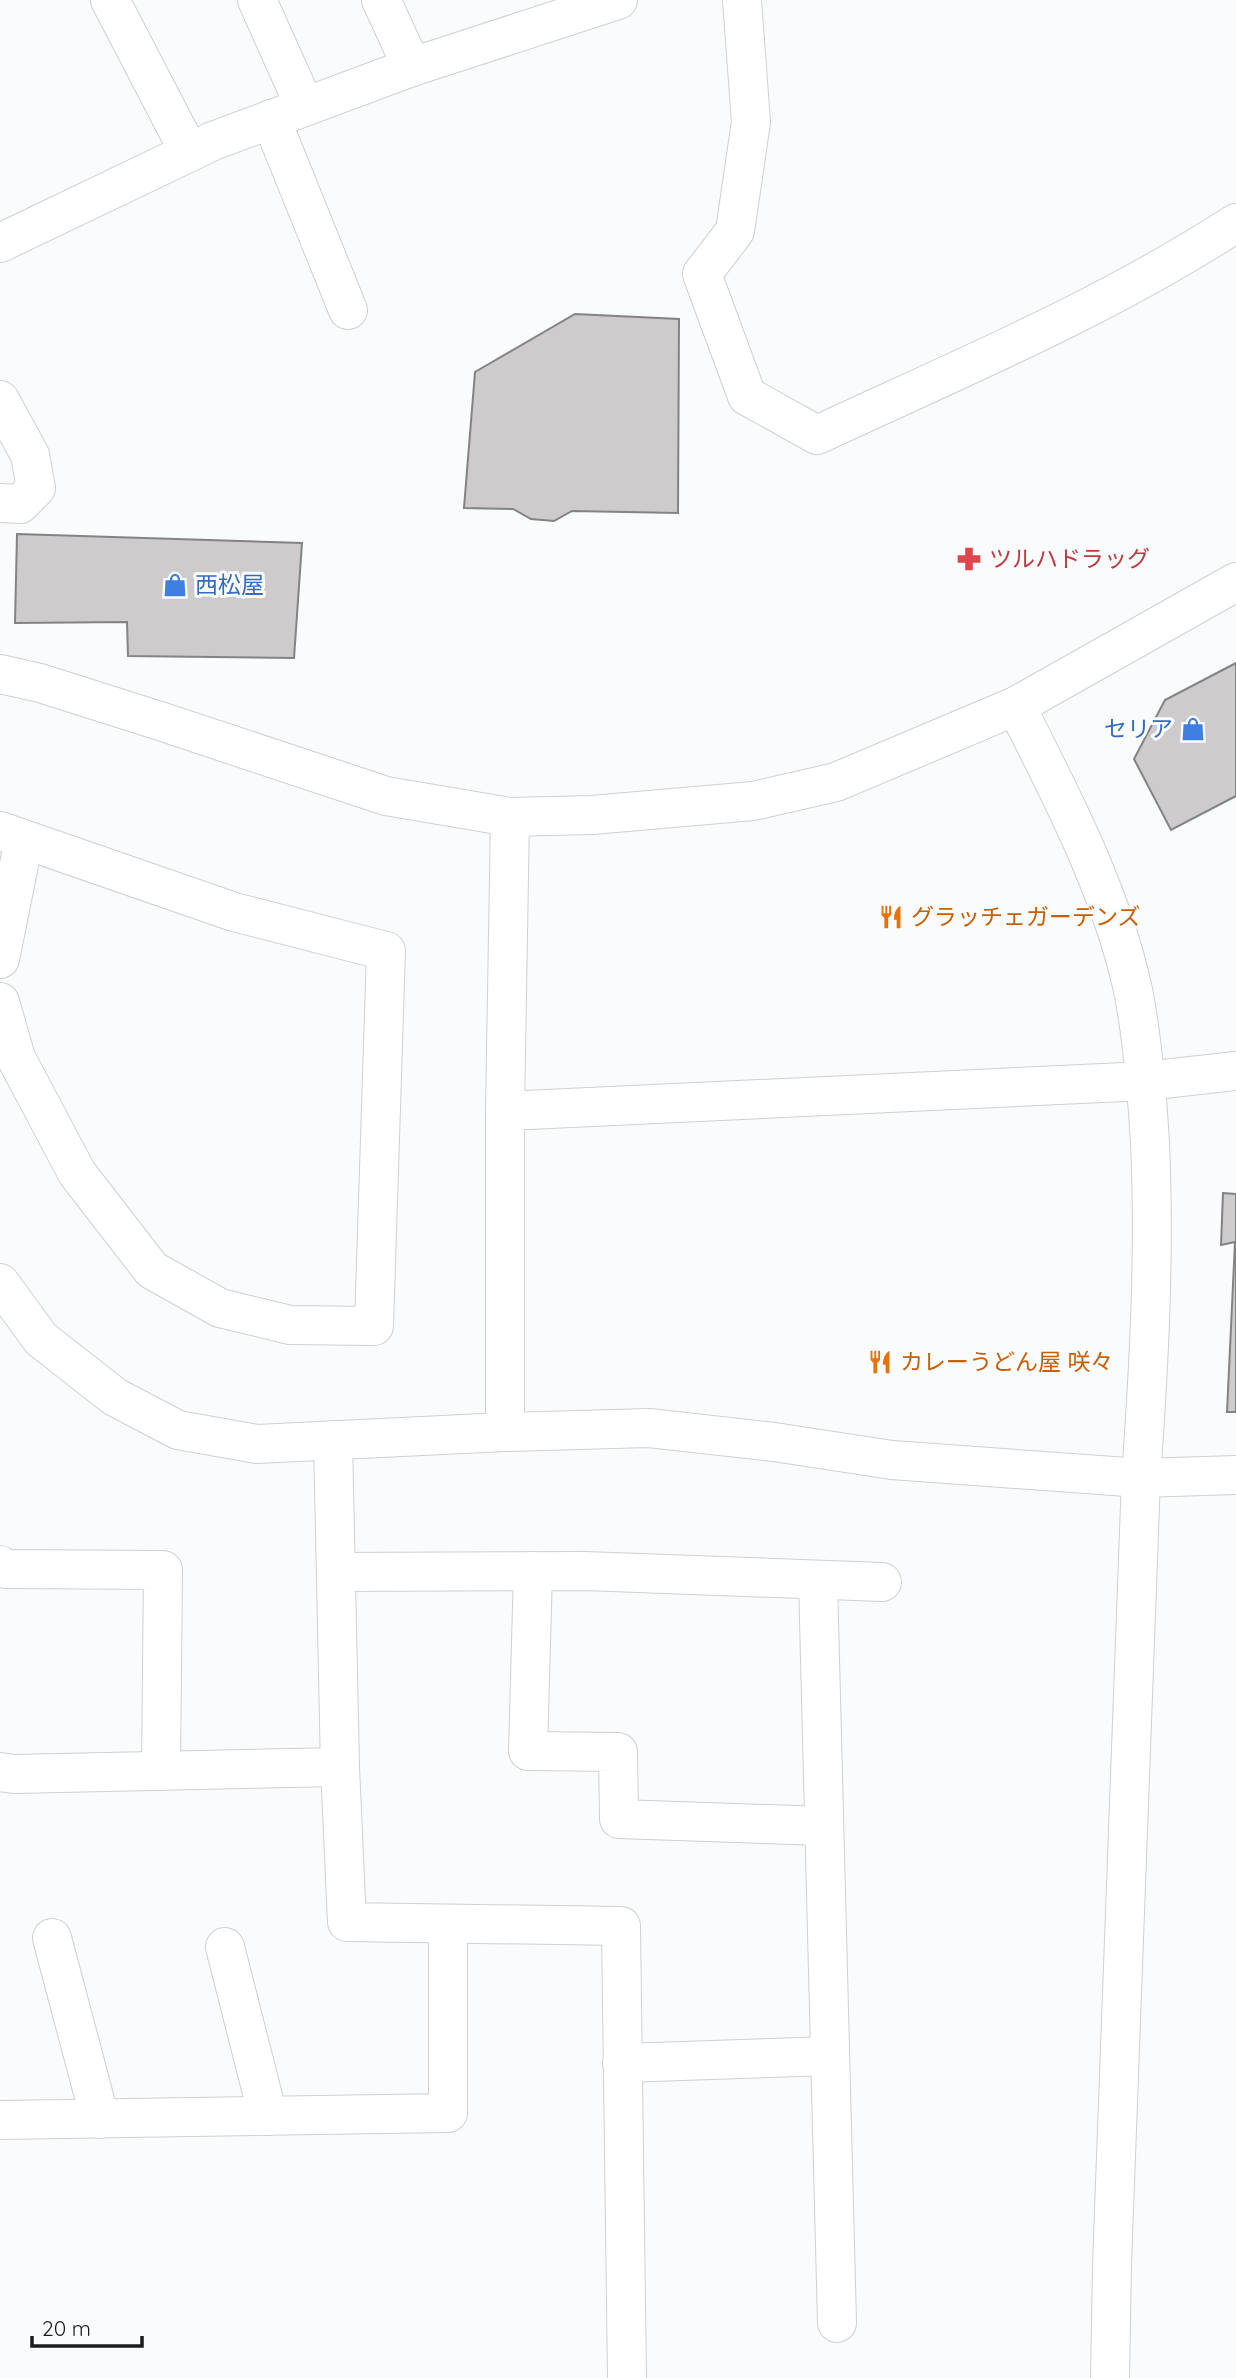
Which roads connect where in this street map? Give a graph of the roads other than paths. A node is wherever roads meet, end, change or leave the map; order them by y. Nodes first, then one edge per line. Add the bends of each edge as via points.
1 (110, 0) edge
2 (257, 0) edge
3 (381, 0) edge
4 (618, 0) edge
5 (741, 0) edge
6 (412, 67) junction
7 (288, 113) junction
8 (189, 152) junction
9 (1236, 223) edge
10 (1, 240) edge
11 (348, 310) dead end
12 (0, 400) edge
13 (0, 503) edge
14 (1236, 582) edge
15 (0, 674) edge
16 (1016, 706) junction
17 (510, 817) junction
18 (12, 835) edge
19 (0, 958) edge
20 (0, 1002) edge
21 (1236, 1071) edge
22 (1146, 1081) junction
23 (505, 1111) junction
24 (0, 1283) edge
25 (505, 1432) junction
26 (333, 1440) junction
27 (1236, 1475) edge
28 (1141, 1478) junction
29 (0, 1565) edge
30 (336, 1572) junction
31 (533, 1572) junction
32 (818, 1580) junction
33 (882, 1582) dead end
34 (340, 1767) junction
35 (161, 1771) junction
36 (0, 1772) edge
37 (824, 1826) junction
38 (448, 1924) junction
39 (52, 1938) dead end
40 (225, 1947) dead end
41 (830, 2056) junction
42 (622, 2063) junction
43 (268, 2116) junction
44 (100, 2119) junction
45 (0, 2120) edge
46 (837, 2323) dead end
47 (627, 2378) edge
48 (1110, 2378) edge

1 - 8 street
2 - 7 street
3 - 6 street
4 - 6 street
5 - 9 street via 751,122 735,231 702,274 747,396 817,435 1016,343 1188,254
6 - 7 street
7 - 8 street
7 - 11 street
8 - 10 street
12 - 13 street via 30,454 36,488 20,504
14 - 16 street
15 - 17 street via 148,717 386,796
16 - 17 street via 836,782 752,802
16 - 22 street via 1068,809 1107,904 1132,990
17 - 23 street
18 - 19 street
18 - 20 street via 234,912 386,951 374,1326 290,1325 220,1308 152,1270 77,1173 16,1058
21 - 22 street
22 - 23 street
22 - 28 street via 1153,1207 1151,1347
23 - 25 street
24 - 26 street via 41,1339 115,1397 178,1430 257,1444
25 - 26 street
25 - 28 street via 649,1428 892,1460
26 - 30 street
27 - 28 street
28 - 48 street
29 - 35 street via 6,1569 163,1570
30 - 31 street
30 - 34 street
31 - 32 street
31 - 37 street via 528,1751 618,1752 619,1819
32 - 33 street
32 - 37 street
34 - 35 street
34 - 38 street via 347,1922
35 - 36 street
37 - 41 street
38 - 42 street via 621,1926
38 - 43 street via 448,2113
39 - 44 street
40 - 43 street
41 - 42 street
41 - 46 street
42 - 47 street
43 - 44 street
44 - 45 street

